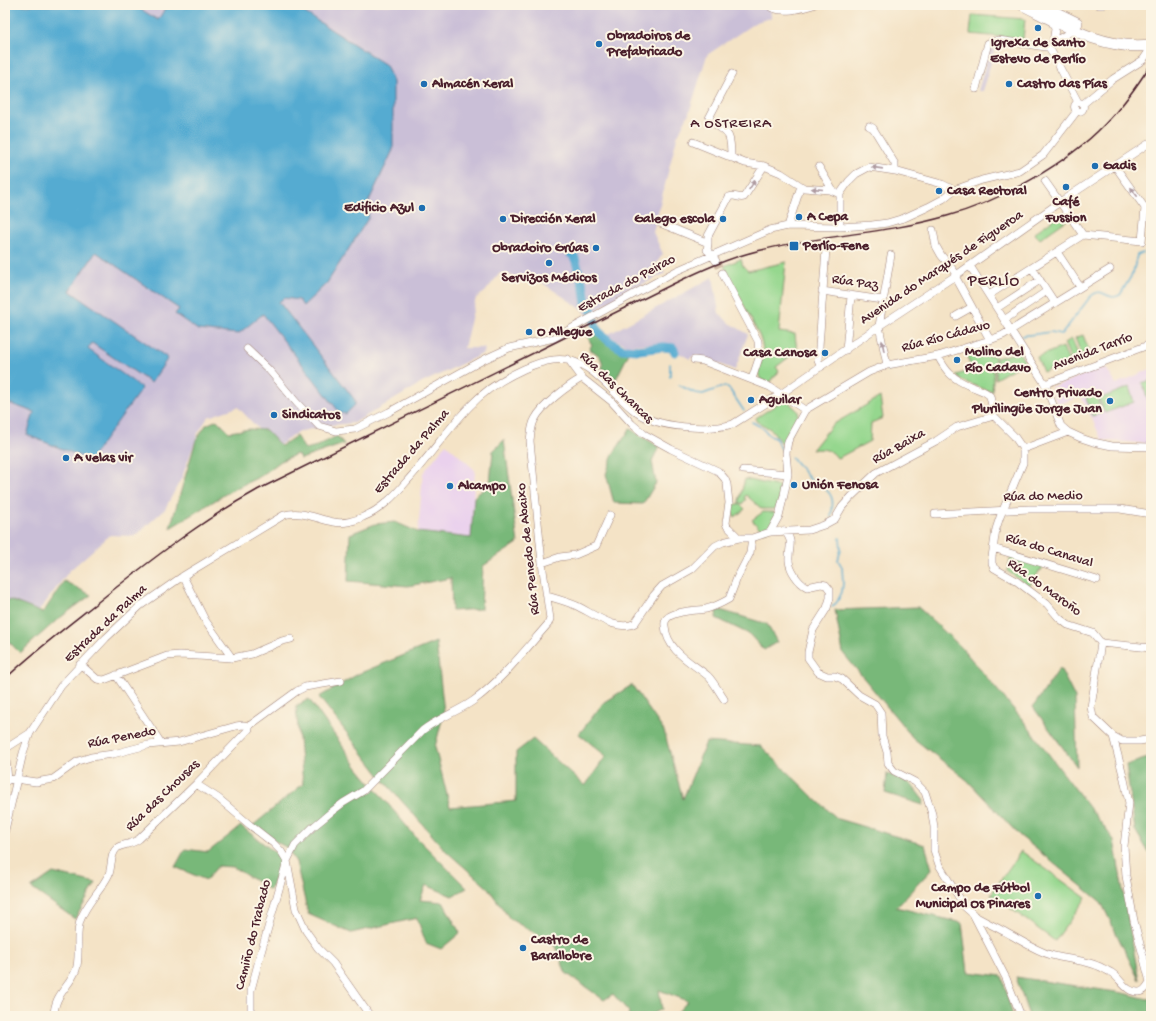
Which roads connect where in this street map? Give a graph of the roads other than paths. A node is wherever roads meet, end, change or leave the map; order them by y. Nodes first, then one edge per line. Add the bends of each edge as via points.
1 (782, 5) edge
2 (813, 5) edge
3 (1023, 5) edge
4 (1040, 5) edge
5 (1098, 5) edge
6 (1103, 5) edge
7 (1050, 19) junction
8 (1074, 30) junction
9 (1051, 44) junction
10 (1148, 44) edge
11 (732, 74) dead end
12 (976, 89) dead end
13 (1080, 103) junction
14 (869, 126) dead end
15 (693, 142) dead end
16 (1151, 142) edge
17 (731, 158) junction
18 (764, 166) junction
19 (1115, 166) junction
20 (820, 167) dead end
21 (895, 171) junction
22 (1045, 181) dead end
23 (801, 186) junction
24 (954, 190) junction
25 (836, 193) junction
26 (1060, 202) junction
27 (660, 223) dead end
28 (788, 226) junction
29 (840, 227) junction
30 (933, 230) dead end
31 (1083, 235) junction
32 (708, 243) junction
33 (826, 250) dead end
34 (1057, 252) junction
35 (891, 255) dead end
36 (714, 258) junction
37 (970, 266) junction
38 (1032, 268) junction
39 (1110, 269) dead end
40 (722, 273) tunnel mouth
41 (956, 276) junction
42 (1040, 280) junction
43 (1080, 287) junction
44 (822, 291) junction
45 (1047, 291) junction
46 (989, 295) junction
47 (851, 296) junction
48 (883, 300) junction
49 (1055, 303) junction
50 (972, 307) junction
51 (997, 308) junction
52 (956, 316) dead end
53 (1004, 320) junction
54 (879, 326) junction
55 (1012, 330) junction
56 (990, 340) junction
57 (1151, 344) edge
58 (247, 349) dead end
59 (846, 350) junction
60 (938, 356) junction
61 (567, 359) junction
62 (694, 360) dead end
63 (887, 365) junction
64 (822, 367) junction
65 (582, 378) junction
66 (752, 379) junction
67 (1045, 384) junction
68 (782, 394) junction
69 (805, 410) junction
70 (747, 416) joint
71 (994, 416) junction
72 (1068, 432) junction
73 (1151, 447) edge
74 (1024, 449) junction
75 (743, 470) dead end
76 (788, 474) junction
77 (1003, 510) junction
78 (935, 514) dead end
79 (1151, 514) edge
80 (610, 515) dead end
81 (784, 531) junction
82 (770, 532) junction
83 (739, 538) junction
84 (752, 538) junction
85 (993, 548) junction
86 (542, 563) junction
87 (183, 576) junction
88 (1097, 580) dead end
89 (547, 596) junction
90 (291, 639) dead end
91 (1101, 643) junction
92 (1151, 648) edge
93 (232, 658) junction
94 (80, 664) junction
95 (116, 675) junction
96 (341, 681) dead end
97 (724, 699) dead end
98 (249, 726) junction
99 (30, 733) junction
100 (1113, 736) junction
101 (1151, 739) edge
102 (160, 743) junction
103 (5, 749) edge
104 (16, 780) junction
105 (7, 781) edge
106 (196, 784) junction
107 (5, 830) edge
108 (286, 861) junction
109 (973, 914) junction
110 (54, 1016) edge
111 (251, 1016) edge
112 (370, 1016) edge
113 (1021, 1016) edge

1 - 2 street via 772,8 780,11 796,10
3 - 7 highway
4 - 10 highway via 1104,34
5 - 6 street
7 - 8 highway
7 - 9 street via 1055,29
8 - 9 street
8 - 10 highway via 1122,45
9 - 12 street via 1043,47 998,40 988,43
9 - 13 street
10 - 13 street via 1143,60
11 - 17 street via 709,118 727,132 731,141
13 - 24 street, Estrada do Peirao via 1074,107 1077,111 1043,155 1028,166 1011,174 982,180
14 - 21 street via 873,128 895,164
15 - 17 street
16 - 19 street, Avenida do Marqués de Figueroa
17 - 18 street
18 - 23 street
32 -> 18 street via 708,236 729,197 744,197
19 - 26 street, Avenida do Marqués de Figueroa
31 -> 19 street via 1142,241 1145,208
20 - 25 street
21 - 24 street via 942,184
21 -> 25 street via 869,167 852,177
22 - 26 street
25 -> 23 street
23 - 28 street
24 - 29 street, Estrada do Peirao via 943,199 904,218 872,225
25 - 29 street
26 - 31 street
26 - 37 street, Avenida do Marqués de Figueroa
27 - 32 street
28 - 29 street, Estrada do Peirao
28 - 36 street, Estrada do Peirao via 770,230
30 - 41 street via 936,246
31 - 34 street
32 - 36 street via 707,250
33 - 44 street
34 - 38 street
34 - 43 street
35 - 48 street
36 - 58 street, Estrada do Peirao via 676,271 554,338 509,348 355,429 336,431 319,426 270,370
37 - 41 street, Avenida do Marqués de Figueroa
37 - 46 street
38 - 42 street
38 - 46 street
39 - 43 street, Rúa Río Cádavo
40 - 66 street via 758,341 759,358
41 - 50 street
41 - 54 street, Avenida do Marqués de Figueroa
42 - 45 street
42 - 51 street
43 - 49 street, Rúa Río Cádavo
44 - 47 street, Rúa Paz
44 - 64 street via 818,361
45 - 49 street
45 - 53 street
46 - 51 street
47 - 48 street, Rúa Paz
47 - 59 street
48 - 54 street
49 - 55 street, Rúa Río Cádavo
50 - 52 street
50 - 56 street
51 - 53 street
53 - 55 street
54 - 59 street, Avenida do Marqués de Figueroa
63 -> 54 street
55 - 56 street, Rúa Río Cádavo
55 - 67 street
56 - 60 street, Rúa Río Cádavo
57 - 67 street, Avenida Tarrío
59 - 64 street, Avenida do Marqués de Figueroa
60 - 63 street, Rúa Río Cádavo
60 - 71 street via 945,370 956,379 985,391 990,396
61 - 65 street, Rúa das Chancas
61 - 70 street, Estrada da Palma via 593,372 637,413 659,423 726,426
61 - 87 street, Estrada da Palma via 540,362 490,388 470,406 394,495 373,512 344,523 334,523 298,513 284,515
62 - 66 street
63 - 69 street, Rúa Río Cádavo via 869,372
64 - 68 street, Avenida do Marqués de Figueroa
65 - 83 street, Rúa das Chancas via 644,434 718,471 727,484 726,523
65 - 86 street, Rúa Penedo de Abaixo via 563,389 535,417 531,430
66 - 68 street
67 - 72 street via 1061,426
68 - 69 street
68 - 70 street, Avenida do Marqués de Figueroa
69 - 76 street via 788,441
71 - 74 street
71 - 81 street, Rúa Baixa via 957,426 936,441 876,473 834,518 824,525 809,530
72 - 73 street via 1112,446
72 - 74 street
74 - 77 street, Rúa do Maroño via 1023,463
75 - 76 street
76 - 82 street via 779,516
77 - 78 street, Rúa do Medio
77 - 79 street, Rúa do Medio via 1120,509
77 - 85 street, Rúa do Maroño
80 - 86 street via 596,546 575,555
81 - 82 street, Rúa Baixa
81 - 109 street via 791,541 789,561 797,579 807,587 821,584 830,590 827,608 813,630 808,658 818,672 842,679 859,695 875,704 881,713 882,736 888,763 894,771 922,787 925,792 932,814 934,850 940,866 965,907
82 - 84 street, Rúa Baixa
83 - 84 street
83 - 89 street via 715,546 692,569 662,586 631,625 618,625 600,619 578,606
84 - 97 street via 750,553 728,599 712,607 671,615 665,623 670,644 709,677
85 - 88 street, Rúa do Canaval
85 - 91 street, Rúa do Maroño via 994,568 1047,604 1068,625 1092,634
86 - 89 street, Rúa Penedo de Abaixo
87 - 93 street via 205,620
87 - 94 street, Estrada da Palma via 140,606
89 - 108 street, Rúa Penedo de Abaixo via 550,619 548,624 515,662 473,701 423,730 363,792 343,803 313,827 295,845
90 - 93 street via 252,654
91 - 92 street
91 - 100 street via 1091,707 1093,717
93 - 95 street via 167,656
94 - 95 street via 97,679 104,680
94 - 99 street, Estrada da Palma via 61,686
95 - 102 street
96 - 98 street via 305,687
98 - 102 street, Rúa Penedo via 236,726 179,742
98 - 106 street, Rúa das Chousas via 249,729
99 - 103 street
99 - 104 street, Estrada da Palma
100 - 101 street via 1122,741
100 - 109 street via 1128,803 1124,846 1126,876 1134,921 1150,982 1146,989 1140,992 1133,991 1113,974 1096,965 1034,949
102 - 104 street, Rúa Penedo via 78,761 53,779 36,782
103 - 105 street
104 - 105 street, Rúa Penedo
104 - 107 street, Estrada da Palma
106 - 108 street via 218,798 273,842
106 - 110 street, Rúa das Chousas via 139,839 132,844 116,848 108,876 82,917 76,970 56,1002
108 - 111 street, Camiño do Trabado via 251,990
108 - 112 street via 296,908 306,930
109 - 113 street via 1006,978

